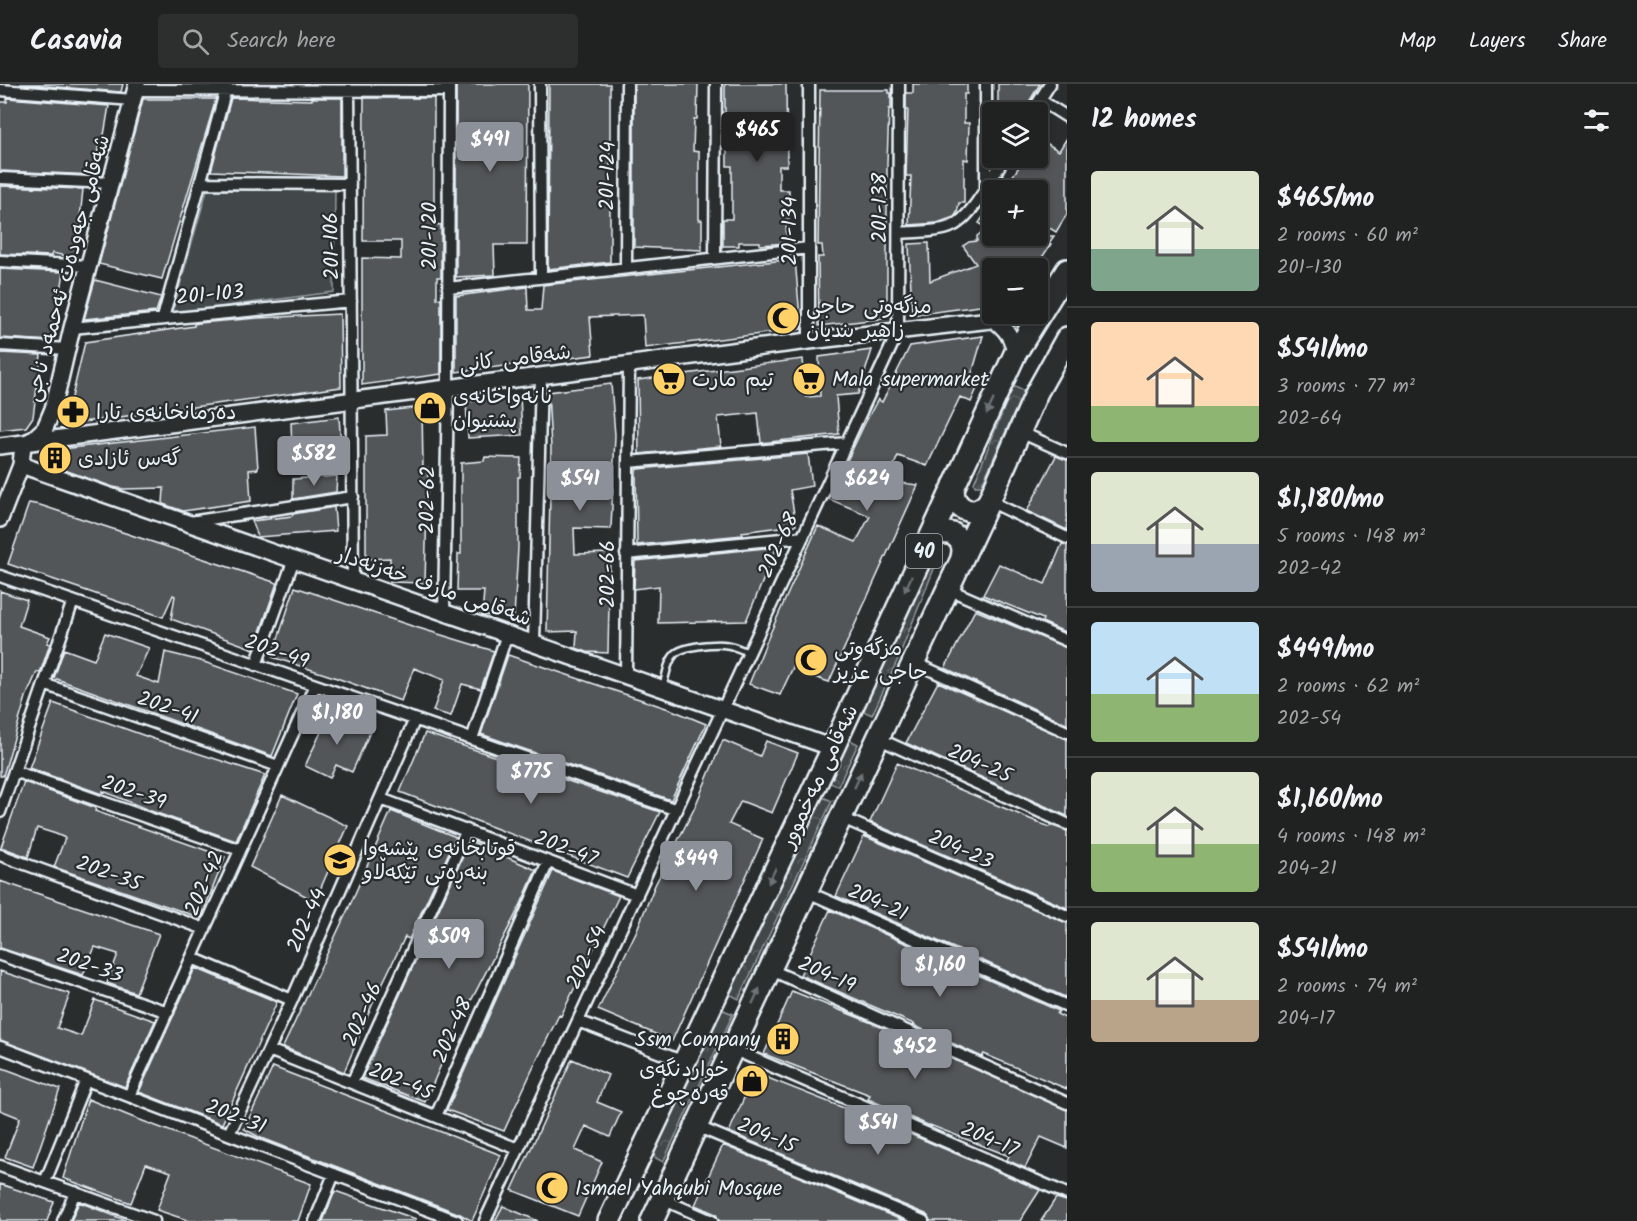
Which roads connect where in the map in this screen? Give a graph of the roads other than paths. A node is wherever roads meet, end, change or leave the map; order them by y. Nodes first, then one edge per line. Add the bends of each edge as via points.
1 (540, 84) edge
2 (627, 84) edge
3 (716, 84) edge
4 (809, 84) edge
5 (899, 84) edge
6 (986, 84) edge
7 (1050, 84) edge
8 (449, 88) edge
9 (226, 89) junction
10 (0, 90) edge
11 (349, 90) junction
12 (135, 91) edge
13 (1040, 100) joint
14 (1067, 117) edge
15 (0, 178) edge
16 (986, 180) edge
17 (111, 183) junction
18 (201, 183) junction
19 (350, 184) junction
20 (982, 193) edge
21 (899, 233) junction
22 (809, 248) junction
23 (715, 258) junction
24 (0, 261) edge
25 (89, 266) junction
26 (626, 268) junction
27 (1067, 270) edge
28 (541, 277) junction
29 (448, 288) junction
30 (1048, 295) edge
31 (351, 301) junction
32 (163, 318) junction
33 (982, 321) edge
34 (999, 324) edge
35 (1031, 324) edge
36 (72, 328) junction
37 (898, 332) junction
38 (809, 341) junction
39 (0, 345) edge
40 (1064, 349) edge
41 (67, 350) junction
42 (1015, 354) junction
43 (629, 364) junction
44 (541, 376) junction
45 (448, 388) junction
46 (352, 401) junction
47 (1020, 432) junction
48 (847, 443) junction
49 (23, 444) junction
50 (0, 446) edge
51 (1067, 453) edge
52 (627, 462) junction
53 (21, 465) junction
54 (954, 485) junction
55 (353, 497) junction
56 (989, 501) junction
57 (0, 519) edge
58 (187, 522) junction
59 (803, 537) junction
60 (1067, 538) edge
61 (928, 542) junction
62 (626, 554) junction
63 (294, 560) junction
64 (961, 561) junction
65 (0, 576) edge
66 (353, 580) junction
67 (948, 589) junction
68 (73, 602) junction
69 (444, 612) junction
70 (507, 634) junction
71 (1067, 641) edge
72 (534, 644) junction
73 (750, 653) junction
74 (913, 662) junction
75 (256, 665) junction
76 (626, 675) junction
77 (44, 684) junction
78 (315, 685) junction
79 (662, 688) junction
80 (723, 710) junction
81 (415, 719) junction
82 (1067, 732) edge
83 (877, 738) junction
84 (472, 739) junction
85 (832, 748) junction
86 (278, 766) junction
87 (14, 771) junction
88 (2, 799) edge
89 (381, 799) junction
90 (677, 810) junction
91 (0, 812) edge
92 (840, 817) junction
93 (1067, 824) edge
94 (467, 830) junction
95 (240, 850) junction
96 (0, 855) edge
97 (548, 862) junction
98 (805, 891) junction
99 (637, 895) junction
100 (1067, 916) edge
101 (205, 929) junction
102 (0, 955) edge
103 (192, 958) junction
104 (769, 969) junction
105 (292, 1000) junction
106 (1067, 1006) edge
107 (168, 1011) junction
108 (578, 1021) junction
109 (0, 1047) edge
110 (732, 1049) junction
111 (269, 1050) junction
112 (684, 1062) junction
113 (86, 1080) junction
114 (352, 1083) junction
115 (129, 1096) junction
116 (1067, 1103) edge
117 (436, 1116) junction
118 (696, 1126) junction
119 (229, 1134) junction
120 (518, 1149) junction
121 (0, 1166) edge
122 (334, 1174) junction
123 (45, 1182) junction
124 (75, 1192) junction
125 (1067, 1194) edge
126 (662, 1199) junction
127 (63, 1221) edge
128 (154, 1221) edge
129 (315, 1221) edge
130 (457, 1221) edge
131 (485, 1221) edge
132 (609, 1221) edge
133 (652, 1221) edge
134 (712, 1221) edge
135 (923, 1221) edge

1 - 28 street
2 - 26 street, 201-124
3 - 23 street
4 - 22 street, 201-134
5 - 21 street, 201-138
6 - 16 street
7 - 13 street
8 - 11 street
8 - 29 street, 201-120
9 - 11 street
9 - 12 street
9 - 18 street
10 - 12 street
11 - 19 street, 201-106
12 - 17 street, شەقامی جەودەت ئەحمەد ناجی
13 - 14 street
15 - 17 street
17 - 25 street, شەقامی جەودەت ئەحمەد ناجی
18 - 19 street
18 - 32 street
19 - 31 street, 201-106
20 - 21 street via 955,225
21 - 37 street, 201-138
22 - 23 street
22 - 38 street, 201-134
23 - 26 street
24 - 25 street
25 - 36 street, شەقامی جەودەت ئەحمەد ناجی
26 - 28 street
27 - 30 highway, شەقامی مەخموور / 40
28 - 29 street
29 - 45 street, 201-120
31 - 32 street, 201-103
31 - 46 street, 201-106
32 - 36 street, 201-103
33 - 37 street, شەقامی کانی
34 - 42 street via 1011,337
35 - 42 highway, شەقامی مەخموور / 40
36 - 41 street, شەقامی جەودەت ئەحمەد ناجی
37 - 38 street, شەقامی کانی
37 - 48 street, 202-68
38 - 43 street, شەقامی کانی
39 - 41 street
40 - 47 highway, شەقامی مەخموور / 40
41 - 49 street, شەقامی جەودەت ئەحمەد ناجی via 48,423
42 -> 54 highway, شەقامی مەخموور / 40
43 - 44 street, شەقامی کانی
43 - 52 street, 202-66
44 - 45 street, شەقامی کانی
44 - 72 street
45 - 46 street, شەقامی کانی
45 - 69 street, 202-62
46 - 49 street, شەقامی کانی
46 - 55 street, 201-106
47 - 51 street
47 - 56 highway, شەقامی مەخموور / 40
48 - 52 street
48 - 59 street, 202-68
49 - 50 street, شەقامی کانی
49 - 53 street
52 - 62 street, 202-66
53 - 57 street
53 - 58 street, شەقامی مارف خەزنەدار
54 - 56 highway via 954,498 964,510 980,510
54 - 61 highway, شەقامی مەخموور / 40
55 - 58 street
55 - 66 street, 201-106
56 - 60 street
56 - 64 highway, شەقامی مەخموور / 40
58 - 63 street, شەقامی مارف خەزنەدار
59 - 62 street
59 - 73 street, 202-68
61 - 64 highway via 940,532 956,536 963,549
61 -> 85 highway, شەقامی مەخموور / 40
62 - 76 street, 202-66
63 - 66 street, شەقامی مارف خەزنەدار
63 - 75 street
64 - 67 highway, شەقامی مەخموور / 40
65 - 68 street, 202-49
66 - 69 street, شەقامی مارف خەزنەدار
67 - 71 street
67 - 74 highway, شەقامی مەخموور / 40
68 - 75 street, 202-49
68 - 77 street
69 - 70 street, شەقامی مارف خەزنەدار
70 - 72 street, شەقامی مارف خەزنەدار
70 - 84 street
72 - 76 street, شەقامی مارف خەزنەدار
73 - 79 lane via 719,644 679,651 668,667
73 - 80 street, 202-68
74 - 82 street
74 - 83 highway, شەقامی مەخموور / 40
75 - 78 street, 202-49
76 - 79 street, شەقامی مارف خەزنەدار
77 - 86 street, 202-41
77 - 87 street
78 - 81 street, 202-49
78 - 86 street, 202-42
79 - 80 street, شەقامی مارف خەزنەدار
80 - 85 street, شەقامی مارف خەزنەدار
80 - 90 street, 202-54
81 - 84 street, 202-49
81 - 89 street, 202-44
92 -> 83 highway, شەقامی مەخموور / 40
83 - 93 street, 204-25
84 - 90 street, 202-49
85 -> 112 highway, شەقامی مەخموور / 40
86 - 95 street, 202-42
87 - 88 street
87 - 95 street, 202-39
88 - 91 street
89 - 94 street, 202-47
89 - 105 street, 202-44
90 - 99 street, 202-54
92 - 98 highway, شەقامی مەخموور / 40
92 - 100 street, 204-23
94 - 97 street, 202-47
94 - 114 street, 202-46
95 - 101 street, 202-42
96 - 101 street, 202-35
97 - 99 street, 202-47
97 - 117 street, 202-48
98 - 104 highway, شەقامی مەخموور / 40
98 - 106 street, 204-21
99 - 108 street, 202-54
101 - 103 street, 202-42
102 - 107 street, 202-33
103 - 105 street
103 - 107 street, 202-42
110 -> 104 highway, شەقامی مەخموور / 40
104 - 116 street, 204-19
105 - 111 street, 202-44
107 - 115 street, 202-42
108 - 112 street
108 - 120 street, 202-54
109 - 113 street, 202-31
110 - 118 highway, شەقامی مەخموور / 40
110 - 125 street, 204-17
111 - 114 street, 202-45
111 - 119 street, 202-44
112 - 132 highway, شەقامی مەخموور / 40
113 - 115 street, 202-31
113 - 123 street
114 - 117 street, 202-45
115 - 119 street, 202-31
117 - 120 street, 202-45
118 - 126 highway, شەقامی مەخموور / 40
118 - 135 street, 204-15
119 - 122 street, 202-31
120 - 131 street, 202-54
121 - 123 street
122 - 129 street
122 - 130 street, 202-31
123 - 124 street
124 - 127 street
124 - 128 street
126 - 133 highway, شەقامی مەخموور / 40
126 - 134 street

